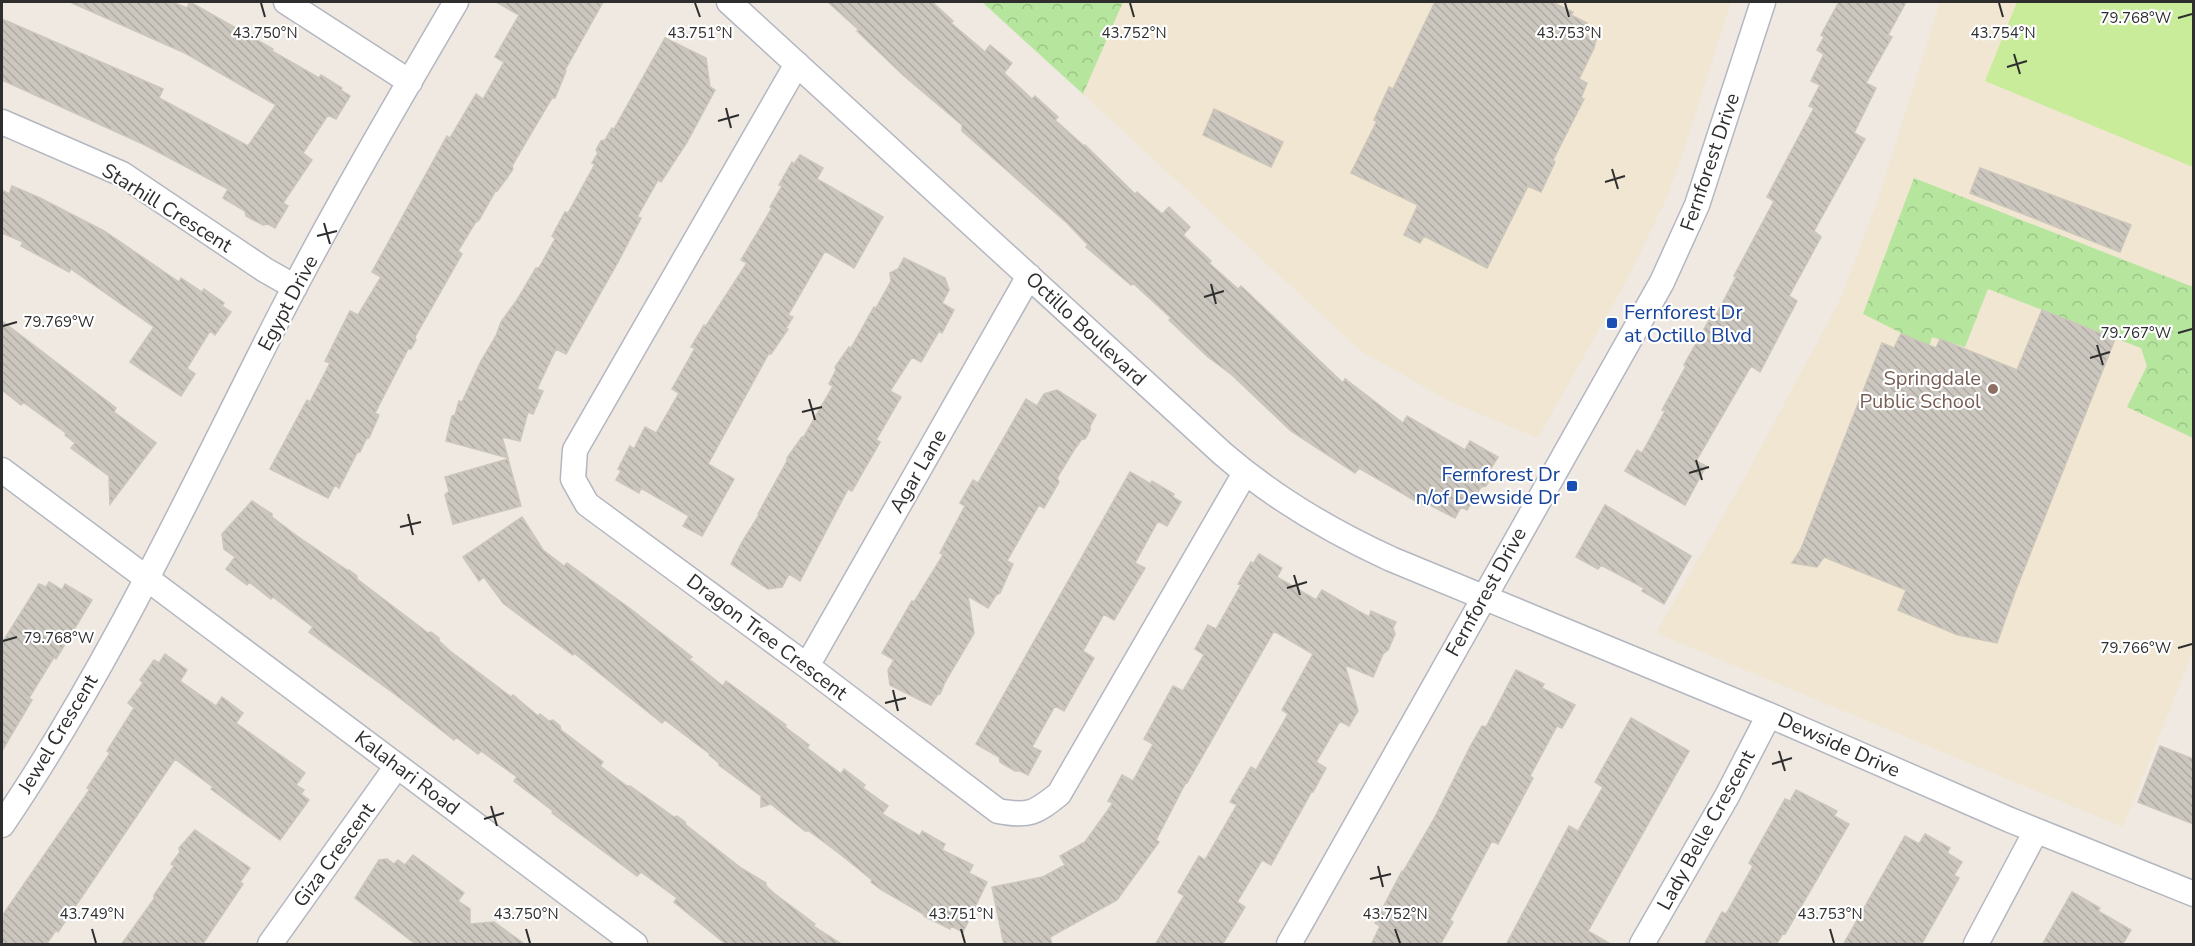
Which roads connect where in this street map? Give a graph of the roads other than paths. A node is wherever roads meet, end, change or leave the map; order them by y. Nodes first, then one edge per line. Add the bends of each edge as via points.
1 (286, 2) edge
2 (456, 2) edge
3 (729, 2) edge
4 (1763, 2) edge
5 (797, 64) junction
6 (410, 82) junction
7 (2, 122) edge
8 (1029, 276) junction
9 (295, 287) junction
10 (2, 470) edge
11 (1245, 473) junction
12 (147, 577) junction
13 (1484, 596) junction
14 (807, 666) junction
15 (1769, 715) junction
16 (397, 766) junction
17 (2, 825) edge
18 (2036, 831) junction
19 (2193, 894) edge
20 (270, 945) edge
21 (635, 945) edge
22 (1289, 945) edge
23 (1642, 945) edge
24 (1976, 945) edge

1 - 6 street
2 - 6 street, Egypt Drive
3 - 5 street, Octillo Boulevard
4 - 13 street, Fernforest Drive via 1711,165 1680,244
5 - 8 street, Octillo Boulevard
5 - 14 street, Dragon Tree Crescent via 575,450 573,479 587,504
6 - 9 street, Egypt Drive
7 - 9 street, Starhill Crescent via 122,174
8 - 11 street, Octillo Boulevard
8 - 14 street, Agar Lane
9 - 12 street, Egypt Drive
10 - 12 street, Kalahari Road
11 - 13 street, Octillo Boulevard via 1343,537
11 - 14 street, Dragon Tree Crescent via 1059,795 1038,811 1016,815 998,811
12 - 16 street, Kalahari Road
12 - 17 street, Jewel Crescent via 35,777
13 - 15 street, Dewside Drive
13 - 22 street, Fernforest Drive
15 - 18 street, Dewside Drive
15 - 23 street, Lady Belle Crescent
16 - 20 street, Giza Crescent
16 - 21 street, Kalahari Road
18 - 19 street, Dewside Drive
18 - 24 street

